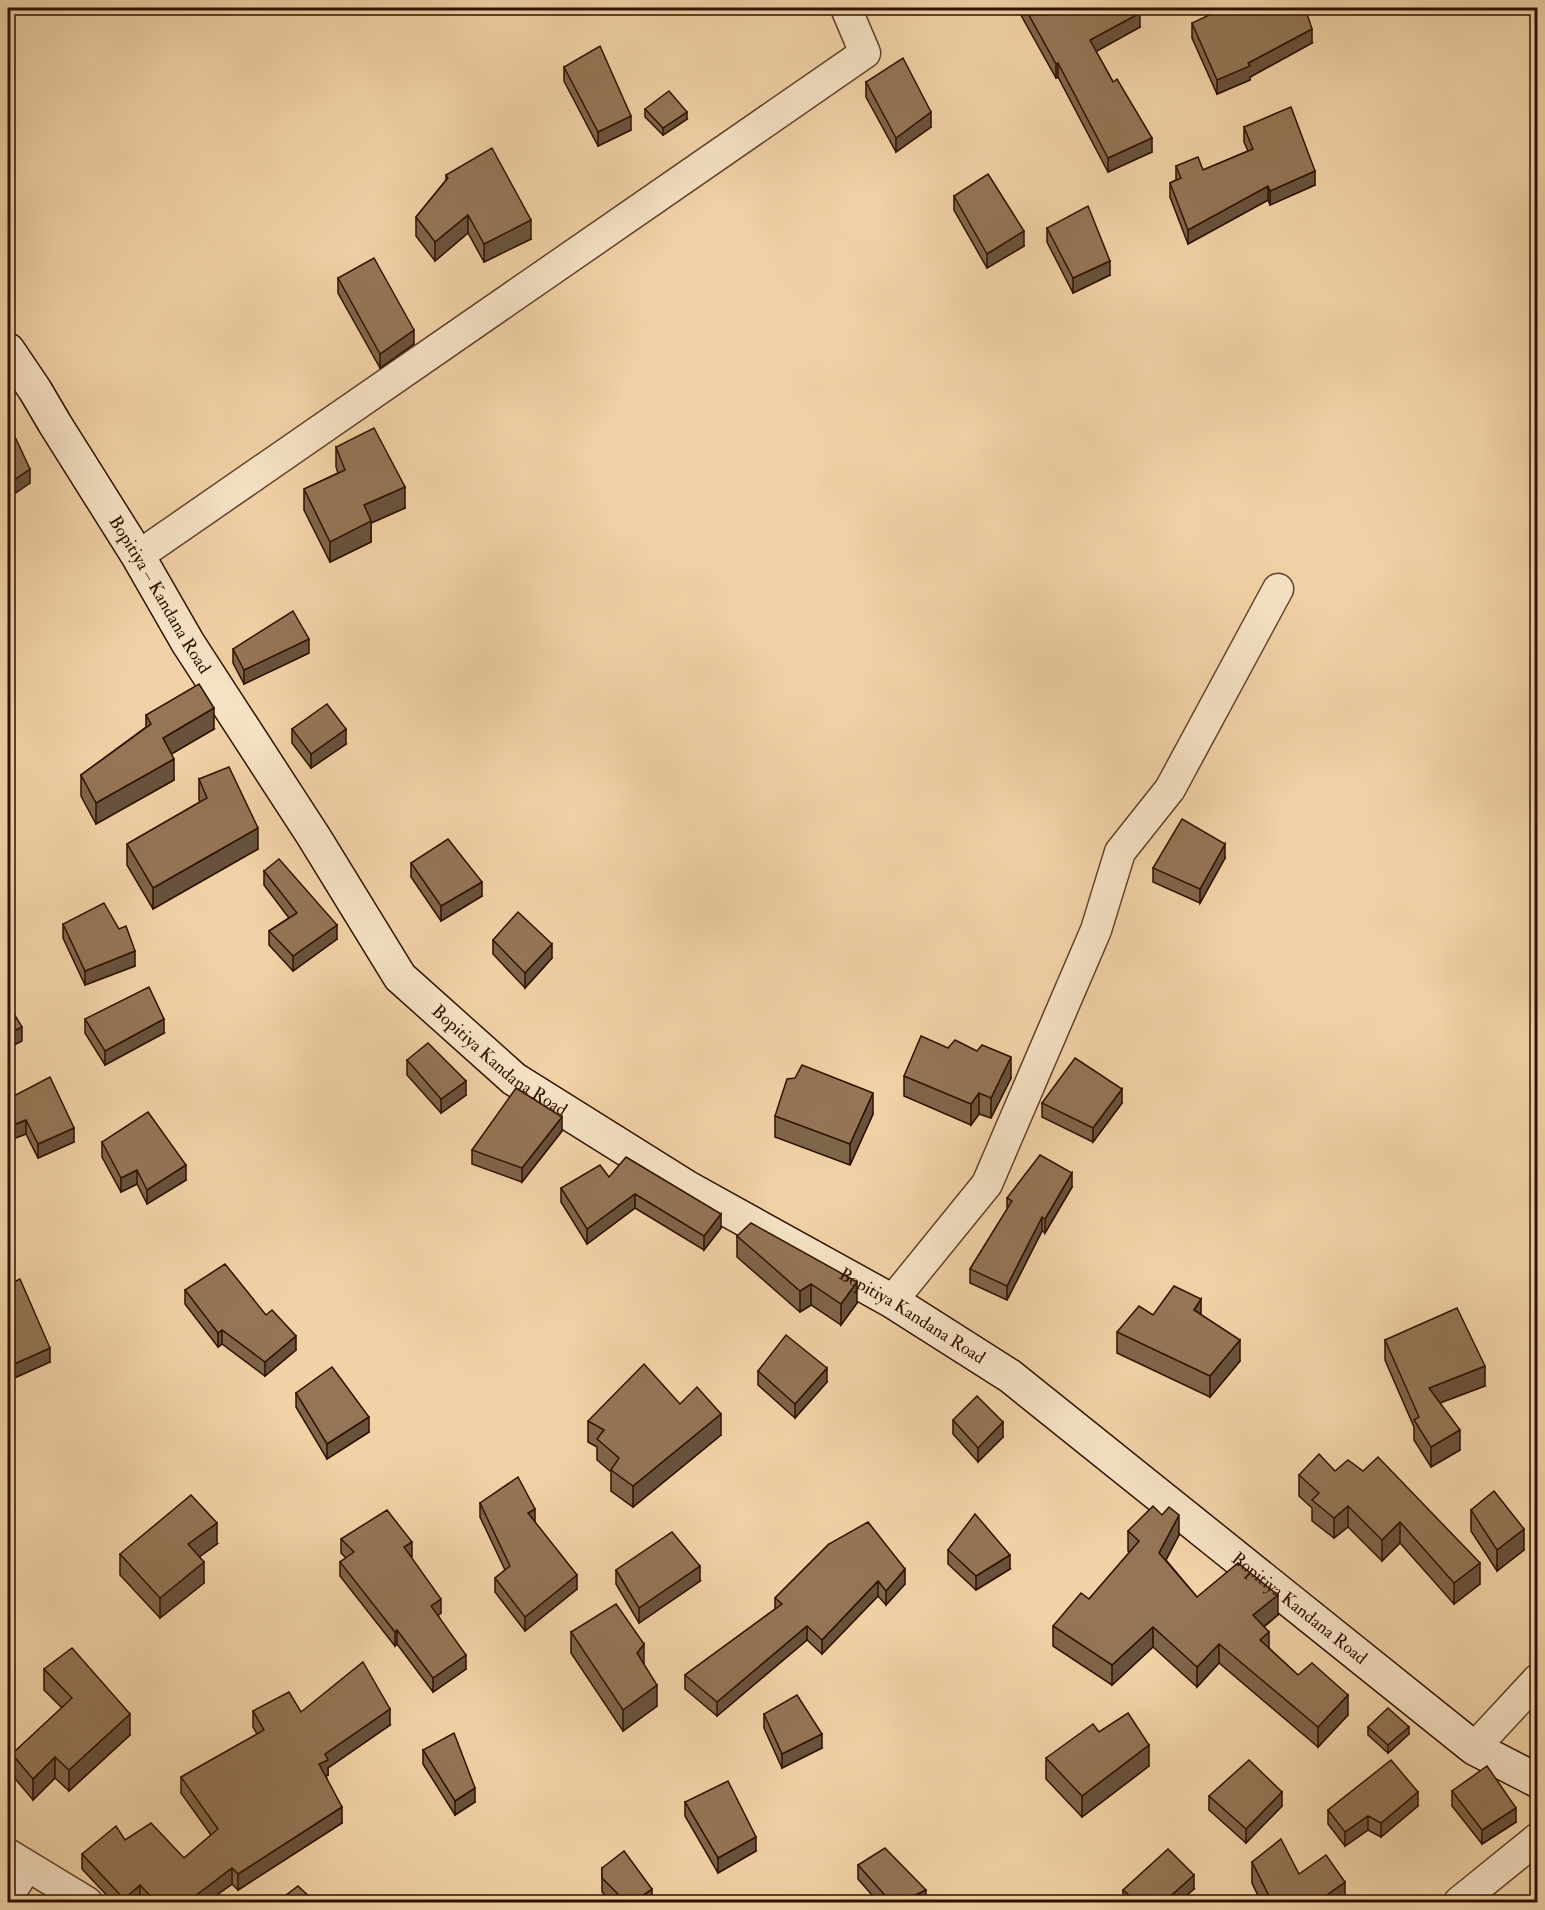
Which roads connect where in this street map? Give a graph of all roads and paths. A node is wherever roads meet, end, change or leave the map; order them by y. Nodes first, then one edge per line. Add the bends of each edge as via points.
1 (846, 8) edge
2 (8, 350) edge
3 (138, 556) junction
4 (1278, 589) dead end
5 (314, 837) joint
6 (892, 1301) junction
7 (1538, 1679) edge
8 (1474, 1748) junction
9 (1538, 1781) edge
10 (1538, 1838) edge
11 (17, 1860) edge
12 (8, 1897) edge
13 (87, 1902) edge
14 (1459, 1902) edge

1 - 3 street via 865,53
2 - 3 main road, Bopitiya – Kandana Road
3 - 5 main road, Bopitiya – Kandana Road via 188,643
4 - 6 street via 1170,789 1120,852 1096,930 987,1184
5 - 6 main road, Bopitiya Kandana Road via 400,978 514,1079 688,1188
6 - 8 main road, Bopitiya Kandana Road via 1010,1376
7 - 8 street
8 - 9 main road, Bopitiya Kandana Road
10 - 14 street
11 - 12 street
11 - 13 street

